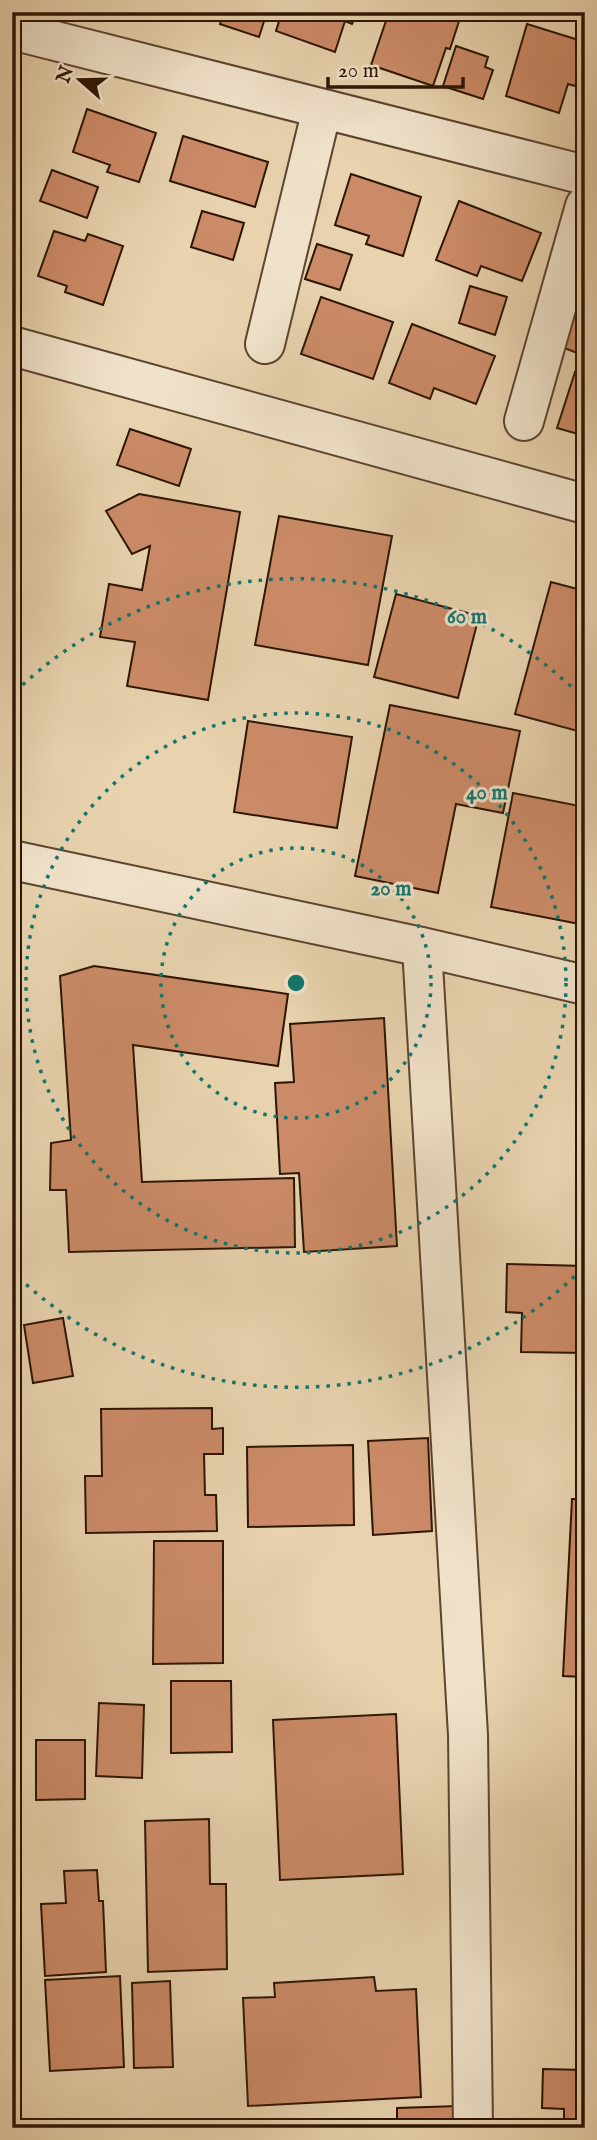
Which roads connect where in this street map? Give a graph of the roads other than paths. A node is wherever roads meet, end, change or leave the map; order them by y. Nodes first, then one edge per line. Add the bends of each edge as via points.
1 (12, 30) edge
2 (322, 109) junction
3 (585, 175) edge
4 (585, 205) edge
5 (265, 344) dead end
6 (12, 346) edge
7 (524, 421) dead end
8 (585, 504) edge
9 (12, 860) edge
10 (422, 947) junction
11 (585, 985) edge
12 (472, 2128) edge

1 - 2 street
2 - 3 street
2 - 5 street
4 - 7 street
6 - 8 street
9 - 10 street
10 - 11 street
10 - 12 street via 468,1735

